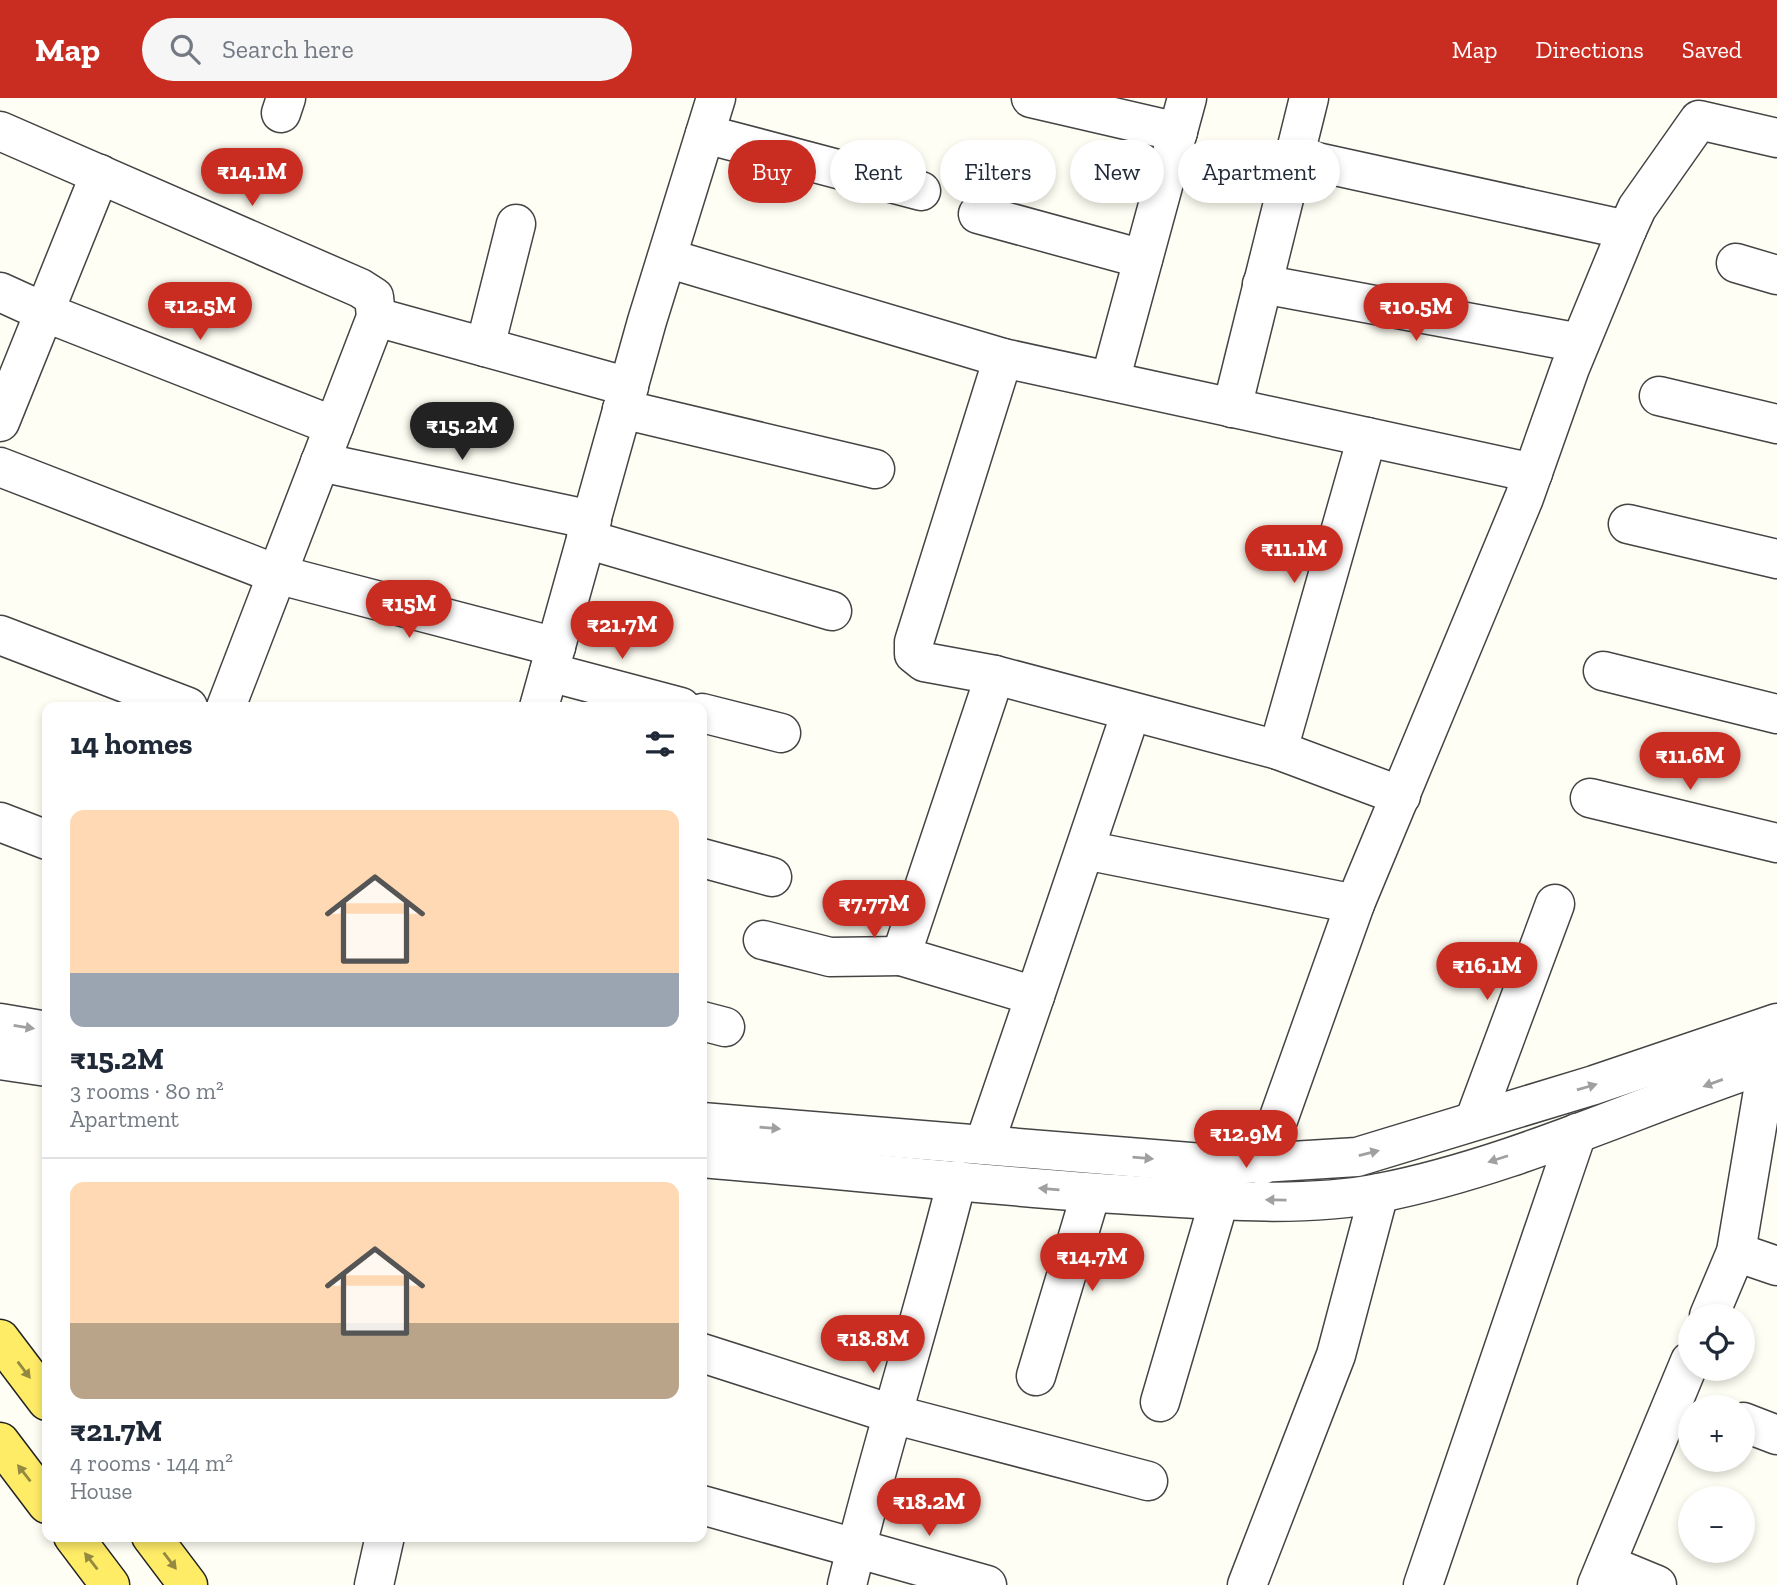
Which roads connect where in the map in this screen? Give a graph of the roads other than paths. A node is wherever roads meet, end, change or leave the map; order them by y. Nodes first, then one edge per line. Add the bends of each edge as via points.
1 (716, 98) edge
2 (1031, 98) edge
3 (1309, 98) edge
4 (1713, 109) edge
5 (1182, 115) edge
6 (0, 131) edge
7 (705, 134) junction
8 (1777, 138) edge
9 (1298, 140) edge
10 (830, 167) edge
11 (1340, 167) edge
12 (100, 174) junction
13 (1282, 203) edge
14 (978, 214) dead end
15 (516, 225) dead end
16 (1628, 230) junction
17 (667, 258) junction
18 (1143, 259) junction
19 (1736, 263) dead end
20 (1777, 275) edge
21 (1262, 284) junction
22 (0, 292) edge
23 (44, 312) junction
24 (376, 317) junction
25 (1580, 343) junction
26 (485, 347) junction
27 (1003, 358) junction
28 (1110, 382) junction
29 (1660, 396) dead end
30 (626, 398) junction
31 (1232, 408) junction
32 (0, 422) edge
33 (1777, 424) edge
34 (334, 426) junction
35 (1367, 437) junction
36 (320, 463) junction
37 (0, 467) edge
38 (875, 470) dead end
39 (1533, 473) junction
40 (1628, 524) dead end
41 (589, 530) junction
42 (1777, 559) edge
43 (276, 574) junction
44 (832, 611) dead end
45 (0, 635) edge
46 (1603, 671) dead end
47 (995, 675) junction
48 (548, 676) edge
49 (175, 702) edge
50 (228, 702) edge
51 (660, 702) edge
52 (1131, 712) junction
53 (707, 714) edge
54 (1777, 714) edge
55 (780, 733) dead end
56 (1278, 750) junction
57 (1401, 796) junction
58 (1590, 798) dead end
59 (0, 822) edge
60 (42, 838) edge
61 (1777, 843) edge
62 (1084, 850) junction
63 (707, 859) edge
64 (772, 877) dead end
65 (1355, 904) junction
66 (1555, 904) dead end
67 (763, 940) dead end
68 (901, 956) junction
69 (1035, 996) junction
70 (0, 1023) edge
71 (42, 1030) edge
72 (1774, 1042) edge
73 (0, 1060) edge
74 (42, 1066) edge
75 (1475, 1119) junction
76 (707, 1122) edge
77 (1577, 1133) junction
78 (984, 1145) junction
79 (707, 1158) edge
80 (1262, 1165) junction
81 (957, 1180) junction
82 (1091, 1193) junction
83 (1379, 1193) junction
84 (1219, 1201) junction
85 (1736, 1252) junction
86 (1777, 1266) edge
87 (1714, 1304) edge
88 (0, 1339) edge
89 (707, 1355) edge
90 (1036, 1376) dead end
91 (1691, 1388) edge
92 (42, 1394) edge
93 (1160, 1402) dead end
94 (892, 1415) junction
95 (1755, 1427) edge
96 (1777, 1435) edge
97 (0, 1443) edge
98 (1148, 1481) dead end
99 (42, 1498) edge
100 (707, 1506) edge
101 (78, 1542) edge
102 (156, 1542) edge
103 (384, 1542) edge
104 (855, 1549) junction
105 (1602, 1574) edge
106 (110, 1585) edge
107 (188, 1585) edge
108 (374, 1585) edge
109 (846, 1585) edge
110 (987, 1585) edge
111 (1247, 1585) edge
112 (1423, 1585) edge
113 (1657, 1585) edge

1 - 7 street
2 - 5 street
3 - 9 street
4 - 8 street
4 - 16 street via 1637,208
5 - 18 street
6 - 12 street
7 - 10 street
7 - 17 street
11 - 16 street
12 - 23 street
12 - 24 street via 360,288 374,297
13 - 21 street
14 - 18 street
15 - 26 street
16 - 25 street
17 - 27 street
17 - 30 street
18 - 28 street
19 - 20 street
21 - 25 street
21 - 31 street
22 - 23 street
23 - 32 street
23 - 34 street
24 - 26 street
24 - 34 street
25 - 39 street
26 - 30 street
27 - 28 street
27 - 47 street via 914,642 914,654 925,662
28 - 31 street
29 - 33 street
30 - 38 street
30 - 41 street
31 - 35 street
34 - 36 street
35 - 39 street
35 - 56 street
36 - 41 street
36 - 43 street
37 - 43 street
39 - 57 street
40 - 42 street
41 - 44 street
41 - 48 street
43 - 48 street
43 - 50 street
45 - 49 street
46 - 54 street
47 - 52 street
47 - 68 street
48 - 51 street
52 - 56 street
52 - 62 street
53 - 55 street
56 - 57 street
57 - 65 street
58 - 61 street
59 - 60 street
62 - 65 street
62 - 69 street
63 - 64 street
65 - 80 street
66 - 75 street
67 - 68 street via 830,957
68 - 69 street
69 - 78 street
70 -> 71 street
75 -> 72 street
72 -> 77 street
72 - 85 street
73 - 74 street
80 -> 75 street via 1357,1157
76 -> 78 street
77 -> 83 street
77 - 112 street
78 -> 80 street
79 - 81 street
82 -> 81 street
81 - 94 street
82 - 84 street
82 - 90 street
83 -> 84 street via 1329,1200
83 - 111 street via 1336,1355
84 - 93 street
85 - 86 street
85 - 87 street
88 -> 92 main road
89 - 94 street
91 - 105 street
94 - 98 street
94 - 104 street
95 - 96 street
99 -> 97 main road
100 - 104 street
106 -> 101 main road
102 -> 107 main road
103 - 108 street
104 - 109 street
104 - 110 street
105 - 113 street

